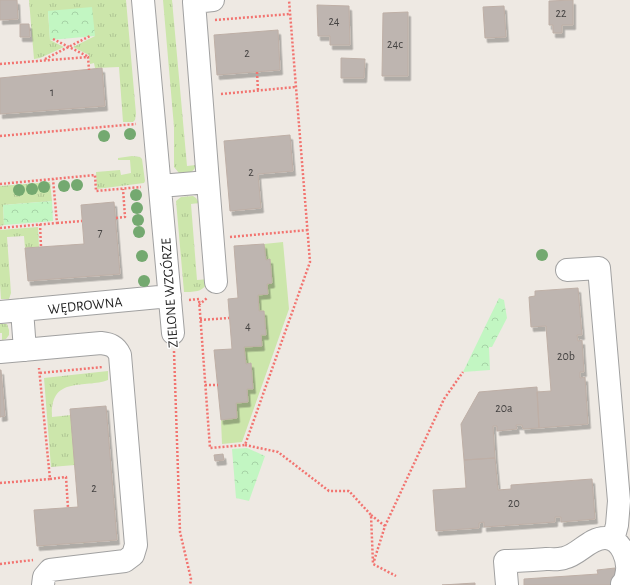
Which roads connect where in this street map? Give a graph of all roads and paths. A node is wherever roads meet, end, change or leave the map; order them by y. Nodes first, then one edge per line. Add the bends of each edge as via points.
1 (143, 0) edge
2 (289, 0) edge
3 (213, 10) edge
4 (290, 14) junction
5 (90, 36) dead end
6 (53, 39) dead end
7 (69, 47) junction
8 (88, 57) junction
9 (43, 61) junction
10 (0, 64) edge
11 (88, 70) dead end
12 (257, 72) dead end
13 (296, 87) junction
14 (258, 90) junction
15 (217, 94) dead end
16 (138, 124) dead end
17 (0, 136) edge
18 (53, 179) junction
19 (208, 182) junction
20 (0, 184) edge
21 (152, 186) junction
22 (122, 189) junction
23 (116, 218) dead end
24 (82, 220) dead end
25 (57, 223) junction
26 (40, 224) junction
27 (0, 228) edge
28 (308, 230) junction
29 (224, 238) dead end
30 (41, 247) dead end
31 (567, 270) dead end
32 (213, 289) joint
33 (179, 298) junction
34 (199, 304) junction
35 (22, 310) junction
36 (0, 312) edge
37 (229, 318) dead end
38 (200, 320) junction
39 (173, 333) joint
40 (31, 350) junction
41 (0, 352) edge
42 (110, 366) dead end
43 (463, 372) dead end
44 (40, 373) junction
45 (218, 385) dead end
46 (205, 386) junction
47 (245, 445) junction
48 (50, 479) junction
49 (0, 483) edge
50 (68, 508) dead end
51 (372, 515) junction
52 (385, 526) junction
53 (613, 540) junction
54 (37, 560) dead end
55 (0, 564) edge
56 (373, 564) junction
57 (396, 576) dead end
58 (622, 584) edge
59 (44, 585) edge
60 (190, 585) edge
61 (507, 585) edge

1 - 21 street, ZIELONE WZGÓRZE
2 - 4 path
3 - 4 path
3 - 19 street via 194,2
4 - 13 path
5 - 7 path
6 - 7 path
7 - 8 path
7 - 9 path
8 - 9 path
8 - 11 path
9 - 10 path
12 - 14 path
13 - 14 path
13 - 28 path
14 - 15 path
16 - 17 path
18 - 20 path
18 - 22 path via 95,175 96,191
18 - 25 path
19 - 21 street
19 - 32 street
21 - 22 path
21 - 33 street, ZIELONE WZGÓRZE
22 - 23 path via 125,217
24 - 25 path
25 - 26 path
26 - 27 path
26 - 30 path
28 - 29 path
28 - 47 path via 310,262
31 - 53 street via 599,268 619,501
32 - 34 path
33 - 34 path via 199,299
33 - 35 street, WĘDROWNA
33 - 39 street, ZIELONE WZGÓRZE
34 - 38 path
35 - 36 street, WĘDROWNA
35 - 40 street
37 - 38 path
38 - 46 path
39 - 60 path, ZIELONE WZGÓRZE via 180,532 191,579
40 - 41 street
40 - 44 path
40 - 59 street via 101,343 117,349 120,355 136,545 133,555 125,561 50,570 44,577
42 - 44 path
43 - 52 path via 444,399
44 - 48 path
45 - 46 path
46 - 47 path via 210,448
47 - 51 path via 278,452 329,491 349,491
48 - 49 path
48 - 50 path via 66,477
51 - 52 path
51 - 56 path
52 - 56 path
53 - 58 street via 626,558 626,578
53 - 61 street via 595,540 564,558 505,561
54 - 55 path
56 - 57 path

